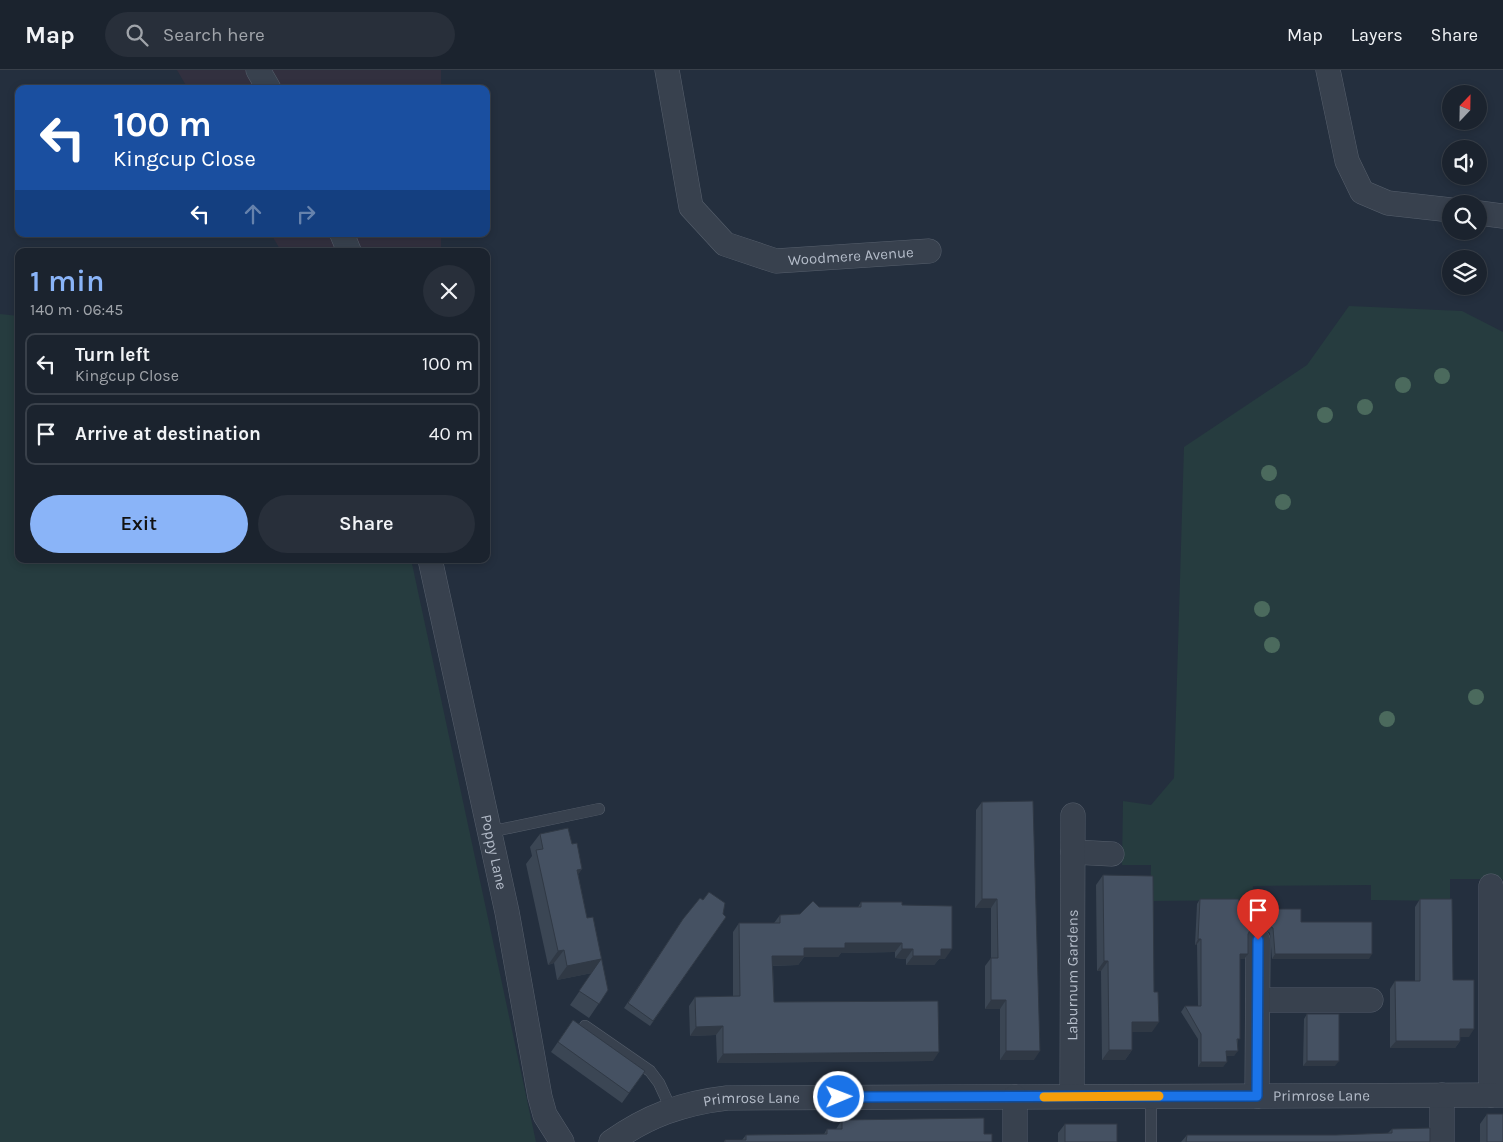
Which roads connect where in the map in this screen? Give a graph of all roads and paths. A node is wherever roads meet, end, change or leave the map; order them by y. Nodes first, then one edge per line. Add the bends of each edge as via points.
1 (258, 70) edge
2 (668, 70) edge
3 (1328, 70) edge
4 (267, 85) edge
5 (1442, 209) edge
6 (1487, 214) edge
7 (1503, 216) edge
8 (928, 251) dead end
9 (431, 563) edge
10 (599, 808) dead end
11 (1073, 815) dead end
12 (489, 832) junction
13 (1073, 852) junction
14 (1112, 854) dead end
15 (1491, 886) dead end
16 (1258, 940) dead end
17 (1258, 1000) junction
18 (1371, 1000) dead end
19 (585, 1026) edge
20 (1442, 1095) junction
21 (1497, 1095) edge
22 (1072, 1096) junction
23 (1151, 1096) junction
24 (1257, 1096) junction
25 (1015, 1097) junction
26 (671, 1109) junction
27 (562, 1142) edge
28 (611, 1142) edge
29 (1015, 1142) edge
30 (1151, 1142) edge
31 (1442, 1142) edge

1 - 4 street
2 - 8 street, Woodmere Avenue via 690,207 725,244 776,261
3 - 5 street via 1347,161 1362,192 1388,203
6 - 7 street
9 - 12 street, Poppy Lane
10 - 12 lane
11 - 13 street, Laburnum Gardens
12 - 27 street, Poppy Lane via 540,1096 545,1115
13 - 14 street
13 - 22 street, Laburnum Gardens
15 - 21 street
16 - 17 street
17 - 18 street
17 - 24 street
19 - 26 lane via 650,1071
20 - 21 street, Primrose Lane
20 - 24 street, Primrose Lane
20 - 31 street
22 - 23 street, Primrose Lane
22 - 25 street, Primrose Lane
23 - 24 street, Primrose Lane
23 - 30 lane
25 - 26 street, Primrose Lane via 727,1098
25 - 29 street
26 - 28 street, Primrose Lane via 648,1118

